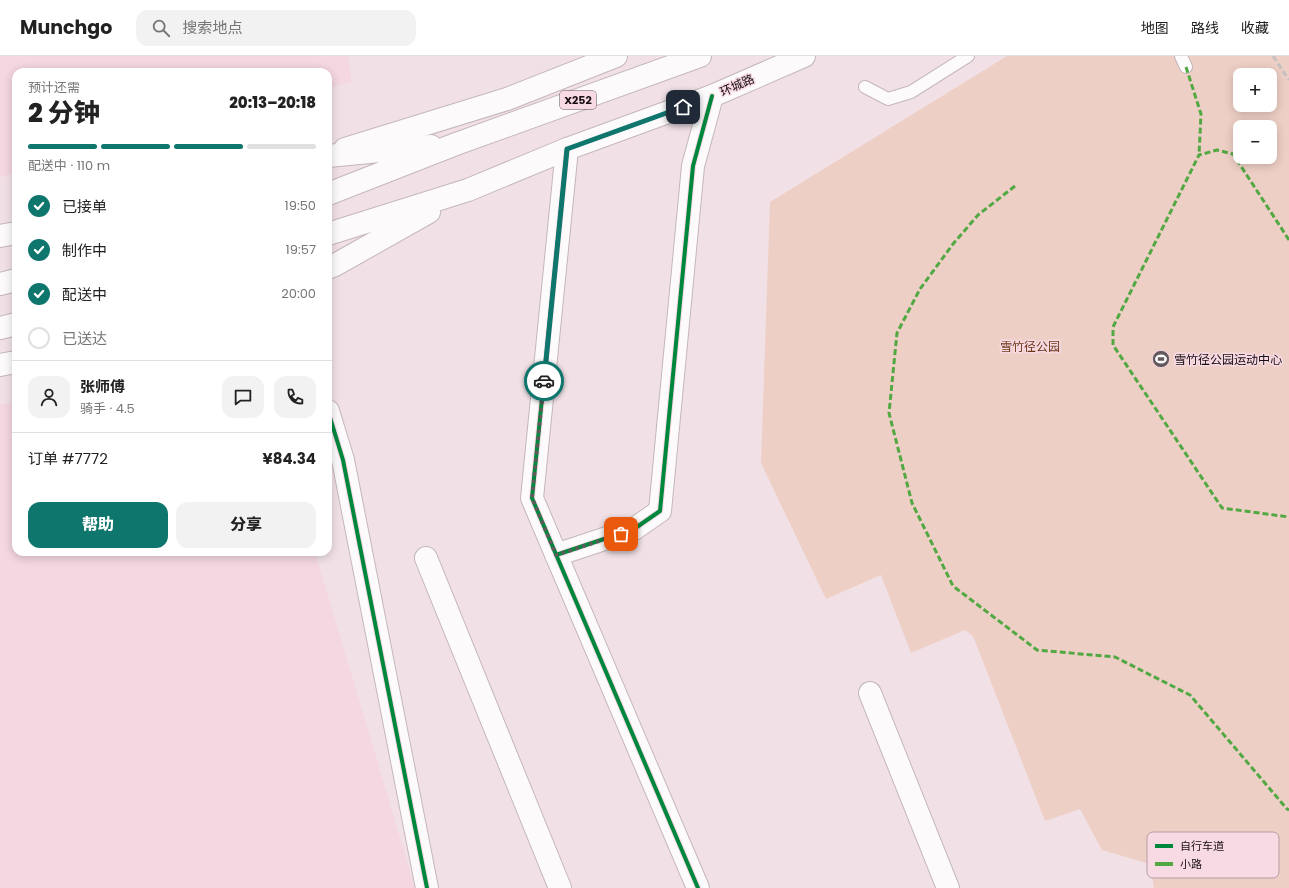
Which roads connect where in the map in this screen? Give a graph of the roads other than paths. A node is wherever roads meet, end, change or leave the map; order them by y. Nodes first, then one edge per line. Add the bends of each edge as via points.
1 (616, 56) edge
2 (700, 56) edge
3 (804, 56) edge
4 (968, 56) edge
5 (865, 87) dead end
6 (712, 96) junction
7 (456, 144) junction
8 (567, 149) junction
9 (332, 154) edge
10 (332, 155) edge
11 (468, 190) junction
12 (332, 192) edge
13 (332, 233) edge
14 (12, 234) edge
15 (0, 236) edge
16 (332, 266) edge
17 (12, 281) edge
18 (0, 284) edge
19 (12, 325) edge
20 (0, 328) edge
21 (12, 363) edge
22 (0, 365) edge
23 (332, 424) edge
24 (556, 555) junction
25 (426, 558) dead end
26 (870, 693) dead end
27 (427, 888) edge
28 (560, 888) edge
29 (698, 888) edge
30 (948, 888) edge

1 - 9 street via 507,99
2 - 7 street, X252
3 - 6 street, 环城路
4 - 5 lane via 911,92 888,99
6 - 8 street, 环城路
6 - 24 street via 693,166 660,512 634,529
7 - 10 street
7 - 12 street
8 - 11 street, 环城路
8 - 24 street via 532,498
11 - 13 street
11 - 16 street
14 - 15 street
17 - 18 street
19 - 20 street
21 - 22 street
23 - 27 street via 343,460
24 - 29 street
25 - 28 street
26 - 30 street

